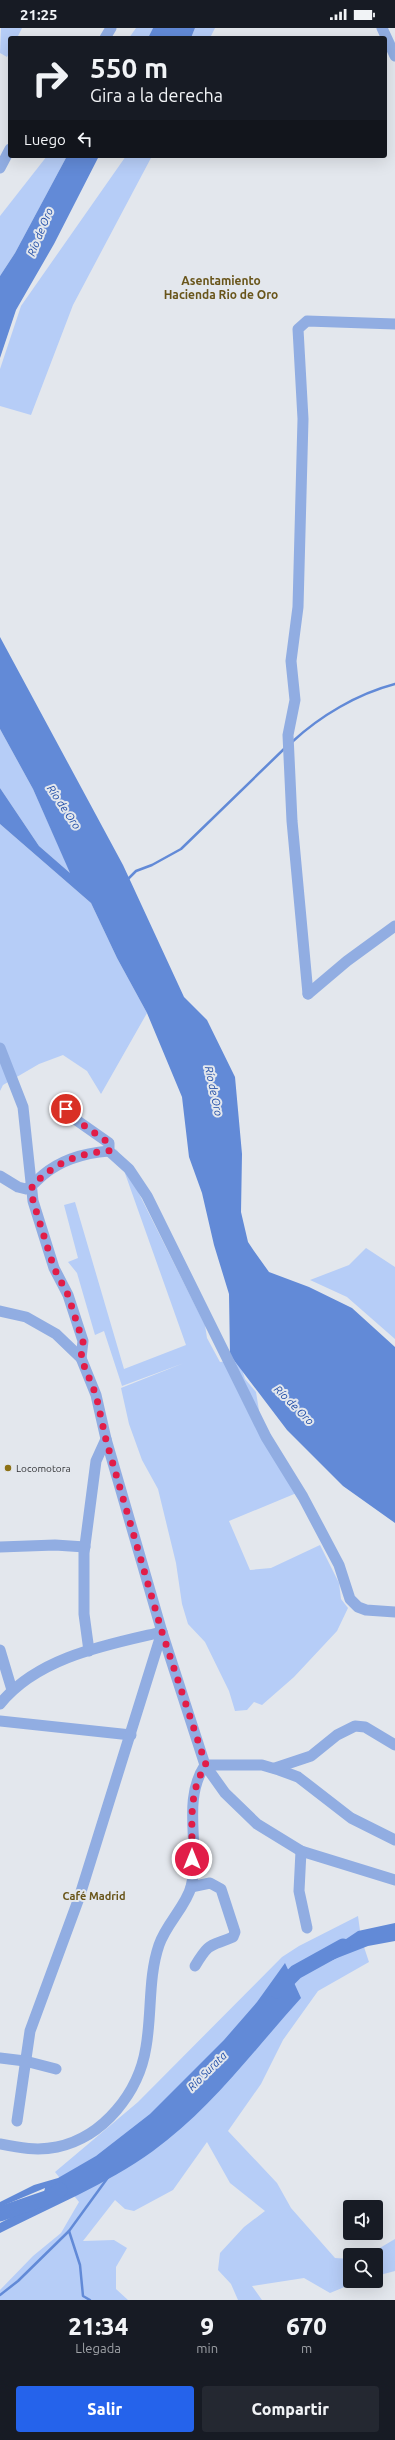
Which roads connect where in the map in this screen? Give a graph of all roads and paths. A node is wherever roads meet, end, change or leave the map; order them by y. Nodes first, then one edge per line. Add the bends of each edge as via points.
1 (112, 28) edge
2 (106, 36) edge
3 (387, 39) edge
4 (395, 56) edge
5 (8, 153) edge
6 (0, 168) edge
7 (395, 324) edge
8 (395, 926) edge
9 (0, 1048) edge
10 (60, 1102) dead end
11 (109, 1151) junction
12 (0, 1176) edge
13 (32, 1186) junction
14 (0, 1311) edge
15 (81, 1358) junction
16 (106, 1440) junction
17 (0, 1547) edge
18 (85, 1547) junction
19 (395, 1612) edge
20 (162, 1632) junction
21 (0, 1650) edge
22 (89, 1651) junction
23 (12, 1690) junction
24 (0, 1704) edge
25 (0, 1721) edge
26 (131, 1736) junction
27 (395, 1745) edge
28 (206, 1765) junction
29 (275, 1768) junction
30 (395, 1840) edge
31 (301, 1851) junction
32 (395, 1880) edge
33 (191, 1887) junction
34 (307, 1928) dead end
35 (195, 1966) dead end
36 (0, 2058) edge
37 (24, 2060) junction
38 (56, 2069) dead end
39 (17, 2121) dead end
40 (0, 2144) edge

1 - 2 street
3 - 4 street
5 - 6 street
7 - 8 street via 307,321 298,329 303,419 298,607 291,661 295,700 288,735 292,821 308,994
9 - 13 street via 24,1107
10 - 11 street via 72,1117 109,1143
11 - 13 street via 85,1152 42,1176
11 - 19 street via 129,1169 147,1196 266,1437 303,1496 339,1564 350,1599 358,1607 366,1610
12 - 13 street via 18,1187 26,1189
13 - 15 street via 33,1201 54,1268 68,1295 83,1342
14 - 15 street via 26,1317 56,1334
15 - 16 street via 96,1395
16 - 18 street via 96,1461
16 - 20 street
17 - 18 street
18 - 22 street via 84,1614
20 - 22 street
20 - 26 street via 147,1675
20 - 28 street
21 - 23 street
22 - 23 street via 31,1675
23 - 24 street
25 - 26 street
26 - 37 street via 79,1898 30,2029
27 - 29 street via 365,1727 355,1726 338,1735 311,1756
28 - 29 street via 262,1765
28 - 31 street via 225,1793 257,1824
28 - 33 street via 199,1774 193,1796
29 - 30 street via 298,1777 351,1818
31 - 32 street
31 - 34 street via 299,1892
33 - 35 street via 210,1883 221,1890 235,1932 233,1937 214,1943 208,1948
33 - 40 street via 159,1944 142,2066 125,2099 103,2124 90,2133 57,2147 19,2148
36 - 37 street
37 - 38 street
37 - 39 street

